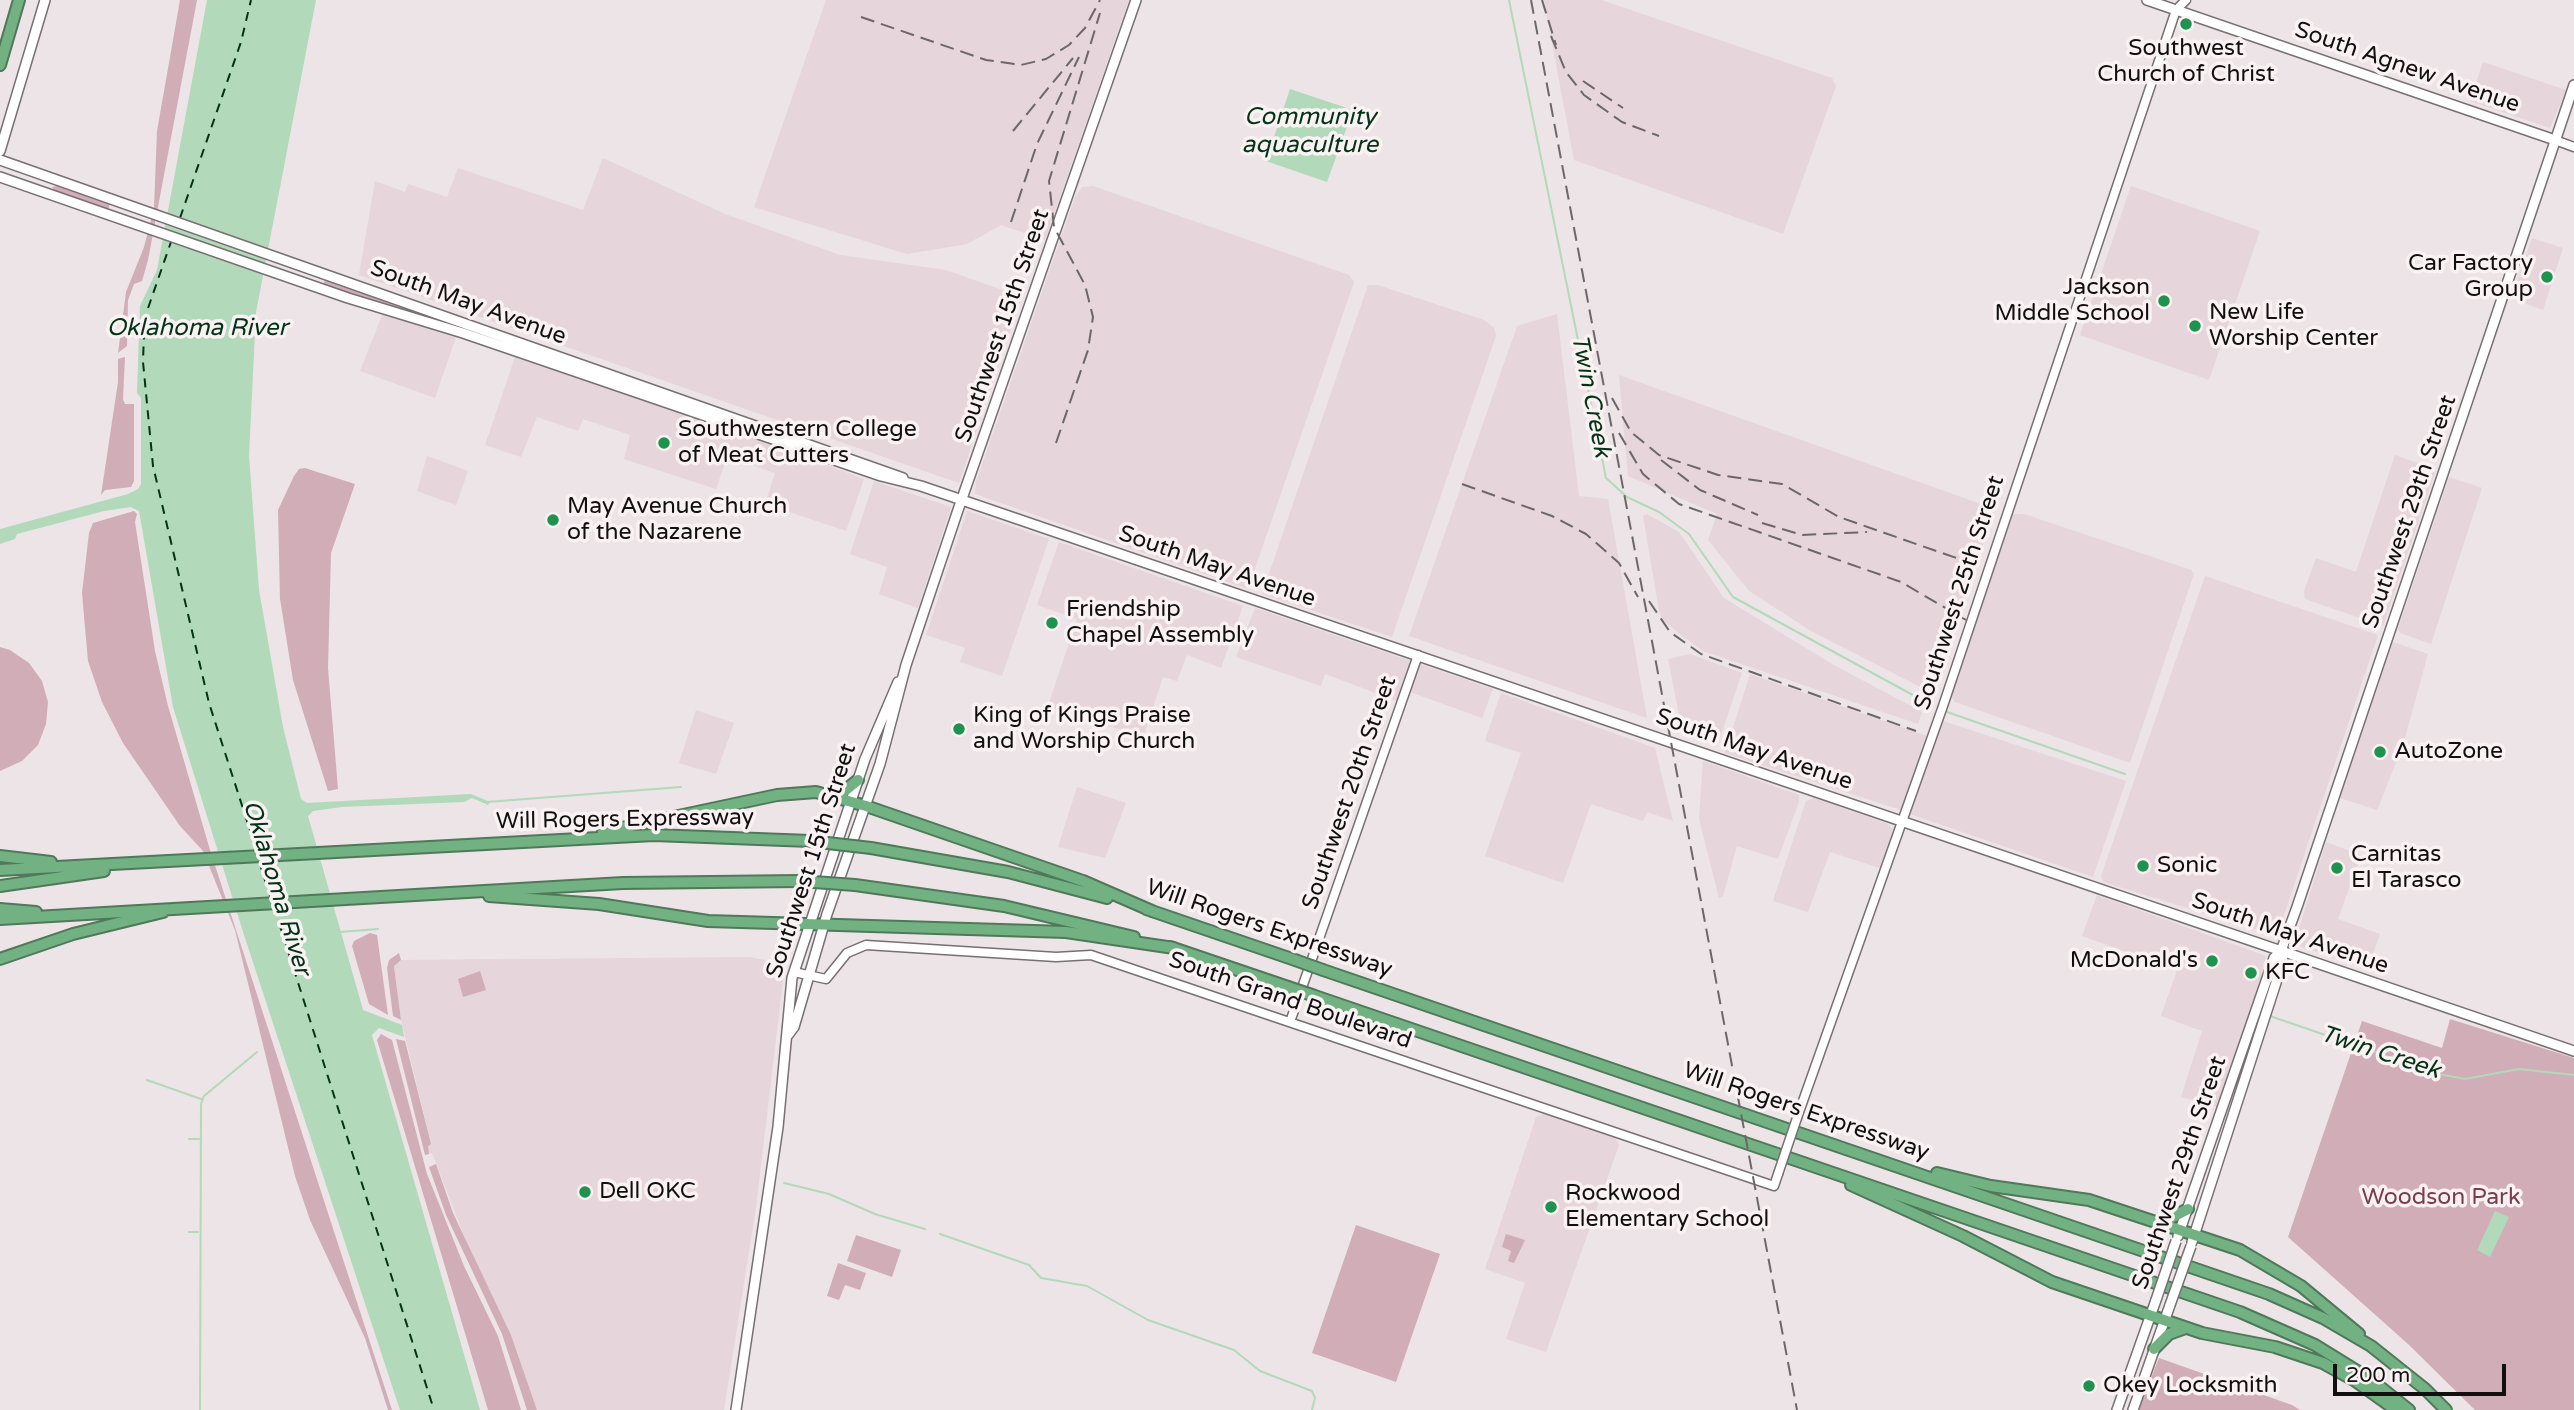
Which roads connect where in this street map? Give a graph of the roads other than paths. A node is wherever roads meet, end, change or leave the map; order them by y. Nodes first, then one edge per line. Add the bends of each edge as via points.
1 (20, 0) edge
2 (45, 0) edge
3 (1136, 0) edge
4 (2147, 0) edge
5 (2186, 0) edge
6 (2175, 5) edge
7 (0, 65) edge
8 (2574, 85) edge
9 (2555, 140) junction
10 (2574, 147) edge
11 (0, 151) edge
12 (0, 160) edge
13 (0, 177) edge
14 (921, 486) junction
15 (963, 500) junction
16 (1418, 655) junction
17 (906, 665) junction
18 (865, 759) junction
19 (880, 764) junction
20 (858, 780) junction
21 (830, 795) junction
22 (851, 801) junction
23 (866, 806) junction
24 (1903, 821) junction
25 (576, 839) junction
26 (0, 856) edge
27 (152, 863) junction
28 (89, 866) junction
29 (0, 870) edge
30 (0, 886) edge
31 (444, 893) junction
32 (182, 907) junction
33 (0, 909) edge
34 (1152, 911) junction
35 (56, 914) junction
36 (0, 919) edge
37 (809, 924) junction
38 (824, 925) junction
39 (1174, 948) junction
40 (2281, 951) junction
41 (0, 958) edge
42 (794, 972) junction
43 (807, 976) junction
44 (1290, 1021) junction
45 (788, 1035) junction
46 (2574, 1051) edge
47 (1861, 1154) junction
48 (1824, 1170) junction
49 (2200, 1176) junction
50 (2214, 1181) junction
51 (1774, 1186) joint
52 (2188, 1209) junction
53 (2160, 1222) junction
54 (2181, 1228) junction
55 (2195, 1234) junction
56 (2150, 1316) junction
57 (2164, 1321) junction
58 (2186, 1329) junction
59 (2371, 1346) junction
60 (2154, 1349) junction
61 (736, 1410) edge
62 (2117, 1410) edge
63 (2133, 1410) edge
64 (2396, 1410) edge
65 (2409, 1410) edge
66 (2446, 1410) edge

1 - 7 highway
2 - 11 main road
3 - 15 main road, Southwest 15th Street
4 - 6 main road, South Agnew Avenue
5 - 6 street, Southwest 25th Street
6 - 9 main road, South Agnew Avenue
6 - 24 street, Southwest 25th Street
8 - 9 main road, Southwest 29th Street
9 - 10 street, South Agnew Avenue
9 - 40 main road, Southwest 29th Street
12 - 14 main road, South May Avenue via 885,469
13 - 14 main road, South May Avenue via 318,288
14 - 15 main road, South May Avenue
15 - 16 main road, South May Avenue
15 - 17 main road, Southwest 15th Street
16 - 24 main road, South May Avenue
16 - 44 street, Southwest 20th Street
17 - 18 main road, Southwest 15th Street
17 - 19 main road, Southwest 15th Street
18 - 19 main road
18 - 20 main road, Southwest 15th Street
19 - 23 main road, Southwest 15th Street
20 - 21 highway via 842,793
20 - 22 main road, Southwest 15th Street
21 - 22 highway
21 - 25 highway via 789,793
22 - 23 highway
22 - 37 main road, Southwest 15th Street
23 - 34 highway via 1083,881
23 - 38 main road, Southwest 15th Street
24 - 40 main road, South May Avenue
24 - 51 street, Southwest 25th Street, bridge
25 - 27 highway, Will Rogers Expressway
25 - 34 highway, Will Rogers Expressway, bridge via 707,835 871,848 1008,872
26 - 28 highway
27 - 28 highway, Will Rogers Expressway
27 - 30 highway
28 - 29 highway, Will Rogers Expressway
31 - 32 highway
31 - 37 highway via 598,904 691,920
31 - 39 highway, bridge via 688,880 800,881 945,896 1051,915
32 - 35 highway
32 - 41 highway
33 - 35 highway
34 - 47 highway, Will Rogers Expressway, bridge
35 - 36 highway
37 - 38 highway
37 - 42 main road, Southwest 15th Street
38 - 39 highway via 1047,930
38 - 43 main road, Southwest 15th Street
39 - 48 highway, bridge
40 - 46 main road, South May Avenue
40 - 49 main road, Southwest 29th Street via 2274,958
40 - 50 main road, Southwest 29th Street via 2283,961
42 - 43 street
42 - 45 main road, Southwest 15th Street via 785,1026
43 - 44 street, South Grand Boulevard via 827,979 848,953 866,945 1056,957 1084,954
43 - 45 main road, Southwest 15th Street
44 - 51 street, South Grand Boulevard
45 - 61 main road, Southwest 15th Street
47 - 53 highway via 1992,1186 2089,1200
47 - 59 highway, Will Rogers Expressway via 2269,1294
48 - 56 highway via 2043,1278
48 - 65 highway via 2273,1324 2347,1364
49 - 50 main road
49 - 52 main road, Southwest 29th Street
50 - 55 main road, Southwest 29th Street
52 - 53 highway
52 - 54 main road, Southwest 29th Street
53 - 54 highway
54 - 55 highway
54 - 56 main road, Southwest 29th Street, bridge
55 - 57 main road, Southwest 29th Street, bridge
55 - 59 highway via 2277,1270
56 - 57 highway
56 - 62 main road, Southwest 29th Street
57 - 58 highway
57 - 60 main road, Southwest 29th Street
58 - 60 highway via 2170,1333
58 - 64 highway via 2315,1360
59 - 66 highway, Will Rogers Expressway
60 - 63 main road, Southwest 29th Street

